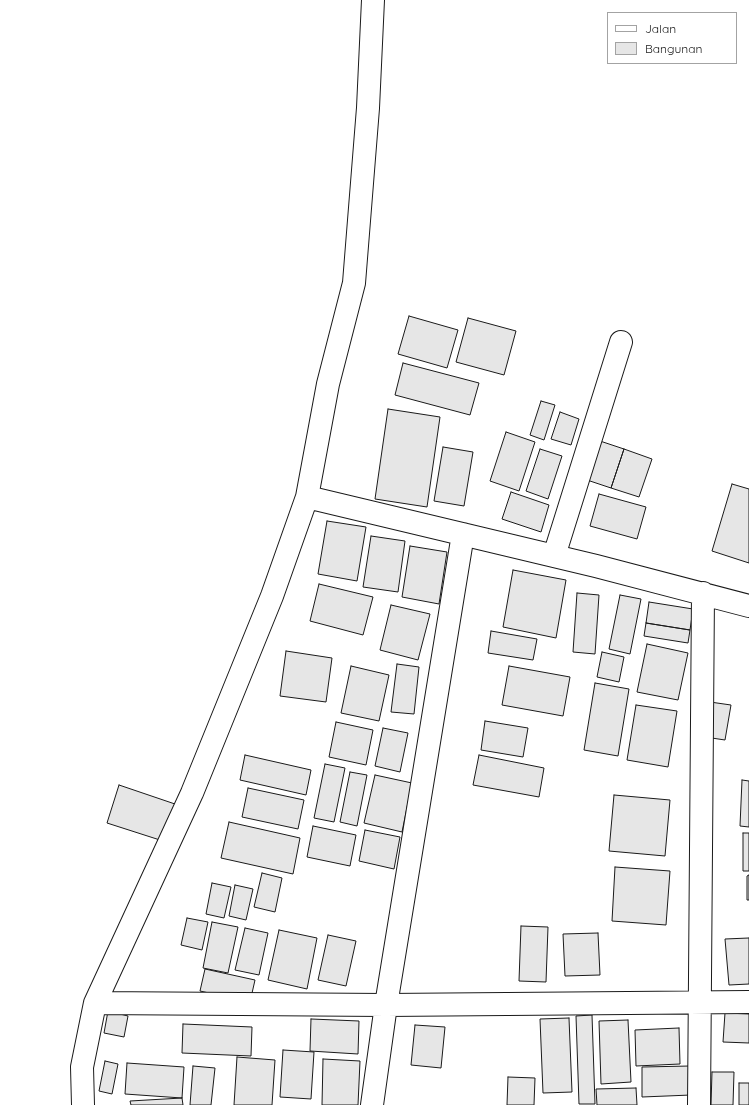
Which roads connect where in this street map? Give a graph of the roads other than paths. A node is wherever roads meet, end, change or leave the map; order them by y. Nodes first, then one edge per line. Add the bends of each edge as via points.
1 (373, 0) edge
2 (621, 342) dead end
3 (307, 497) junction
4 (463, 534) junction
5 (554, 556) junction
6 (703, 593) junction
7 (749, 606) edge
8 (701, 1001) junction
9 (749, 1002) edge
10 (95, 1003) junction
11 (386, 1005) junction
12 (83, 1105) edge
13 (372, 1105) edge
14 (700, 1105) edge

1 - 3 street via 368,108 354,283 328,384
2 - 5 street
3 - 4 street
3 - 10 street via 272,596 192,793
4 - 5 street
4 - 11 street
5 - 6 street
6 - 7 street
6 - 8 street
8 - 9 street
8 - 11 street
8 - 14 street
10 - 11 street
10 - 12 street via 82,1067
11 - 13 street

